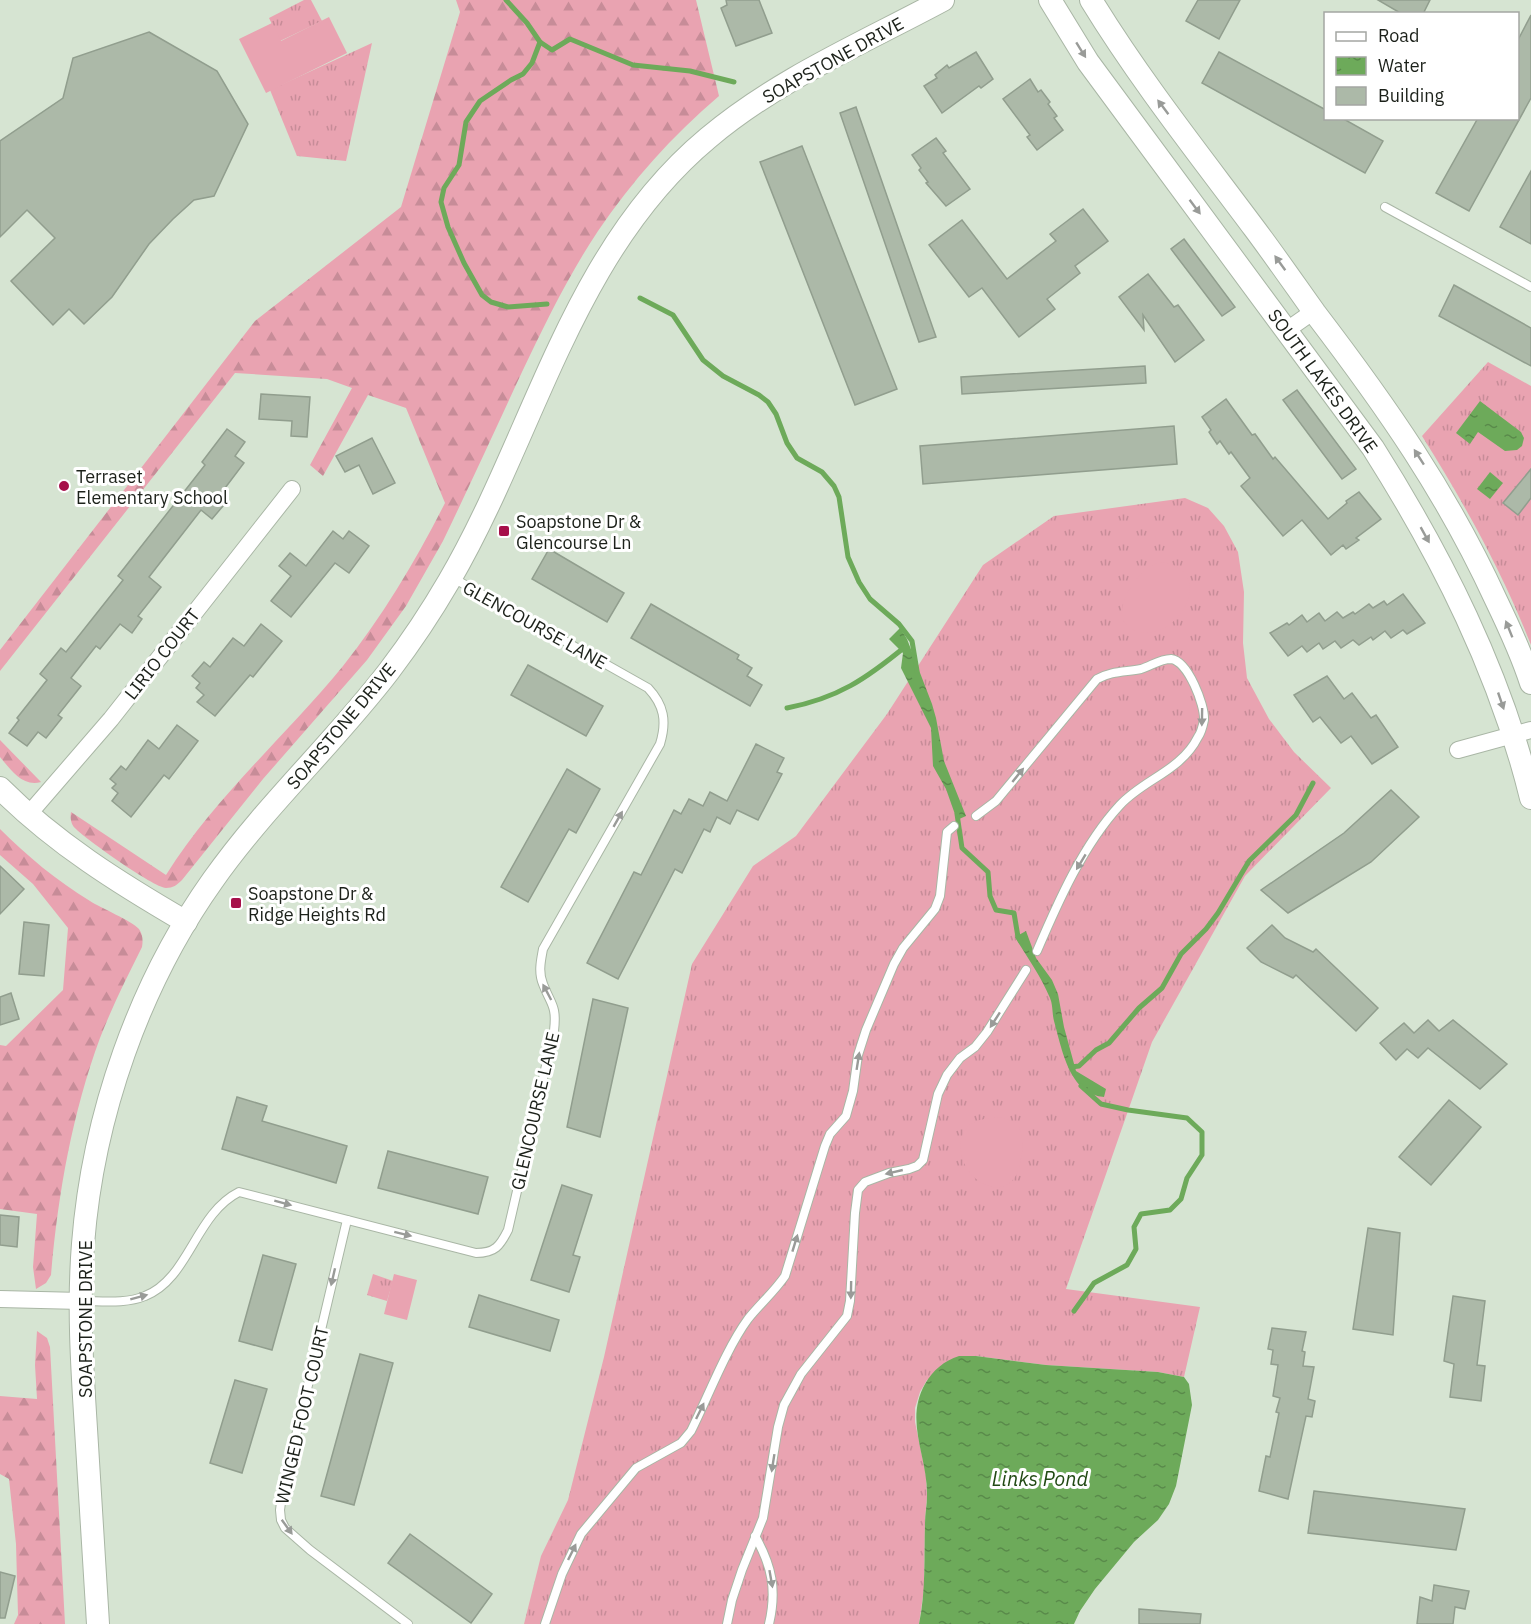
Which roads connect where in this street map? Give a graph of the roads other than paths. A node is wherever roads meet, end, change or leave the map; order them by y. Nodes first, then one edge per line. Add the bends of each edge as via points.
1 (943, 0) edge
2 (1050, 0) edge
3 (1090, 0) edge
4 (1385, 207) dead end
5 (1531, 287) edge
6 (1314, 311) junction
7 (1287, 330) junction
8 (292, 489) dead end
9 (451, 578) junction
10 (1531, 683) edge
11 (1522, 732) edge
12 (1458, 750) dead end
13 (0, 788) edge
14 (1531, 798) edge
15 (28, 814) junction
16 (976, 816) dead end
17 (954, 826) dead end
18 (186, 922) junction
19 (1037, 951) dead end
20 (1026, 970) dead end
21 (347, 1220) junction
22 (0, 1299) edge
23 (81, 1301) junction
24 (755, 1536) junction
25 (98, 1624) edge
26 (408, 1624) edge
27 (545, 1624) edge
28 (727, 1624) edge
29 (769, 1624) edge

1 - 9 street, SOAPSTONE DRIVE via 811,69 748,107 703,142 651,197 620,237 581,302
2 -> 7 street, SOUTH LAKES DRIVE via 1088,62
6 -> 3 street, SOUTH LAKES DRIVE via 1146,85
4 - 5 lane
6 - 7 street
10 -> 6 street, SOUTH LAKES DRIVE via 1484,573 1450,508 1388,411
7 -> 11 street, SOUTH LAKES DRIVE via 1373,448 1409,506 1465,611 1488,668
8 - 15 street, LIRIO COURT via 111,719
9 - 18 street, SOAPSTONE DRIVE via 389,671 245,838
21 -> 9 lane, GLENCOURSE LANE via 476,1253 487,1253 503,1241 555,1024 554,1005 540,974 543,949 664,731 662,708 648,688
11 - 12 street
11 - 14 street, SOUTH LAKES DRIVE
13 - 15 street
15 - 18 street via 106,874
16 -> 19 lane via 996,801 1097,679 1161,661 1173,659 1181,664 1202,704 1200,736 1176,765 1121,803 1101,829 1054,910
27 -> 17 lane via 581,1534 636,1468 681,1443 748,1319 785,1276 825,1146 846,1116 866,1030 903,948 935,909 940,896 947,832
18 - 23 street, SOAPSTONE DRIVE via 142,1010 117,1075 87,1211
20 -> 24 lane via 987,1032 947,1075 938,1094 923,1160 917,1166 865,1182 858,1190 847,1316 789,1392 778,1426 763,1518
23 -> 21 lane, GLENCOURSE LANE via 133,1299 154,1292 173,1275 212,1215 227,1198 239,1192
21 -> 26 lane, WINGED FOOT COURT via 282,1495 281,1520 310,1550
22 - 23 street
23 - 25 street, SOAPSTONE DRIVE
24 - 28 lane
24 -> 29 lane via 772,1580

